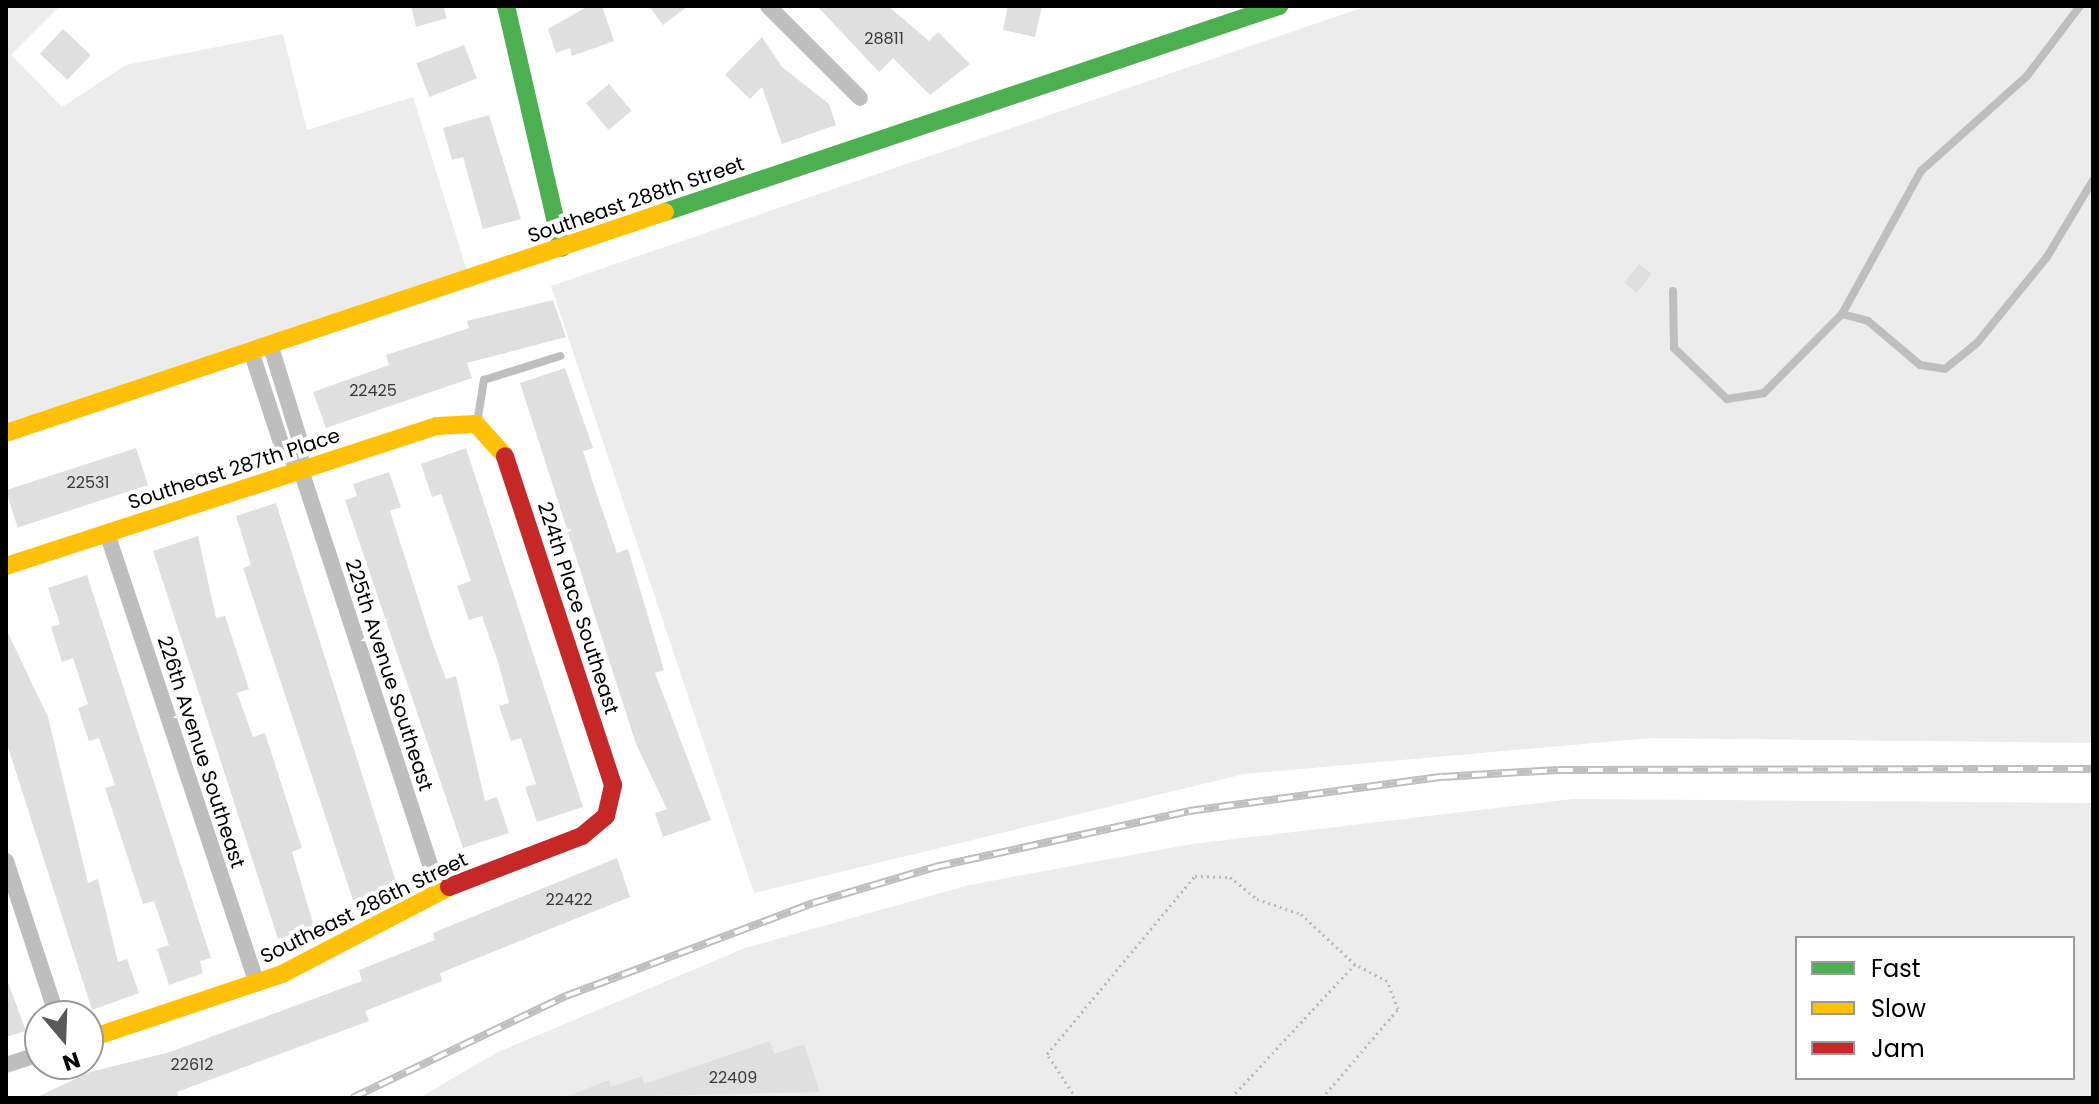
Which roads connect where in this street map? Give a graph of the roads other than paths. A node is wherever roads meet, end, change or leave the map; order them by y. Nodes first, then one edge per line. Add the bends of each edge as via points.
1 (506, 6) edge
2 (768, 6) edge
3 (1279, 6) edge
4 (2080, 6) edge
5 (860, 98) dead end
6 (2093, 180) edge
7 (562, 248) junction
8 (1673, 291) dead end
9 (1842, 314) junction
10 (270, 344) junction
11 (251, 351) junction
12 (560, 356) dead end
13 (476, 424) junction
14 (6, 433) edge
15 (301, 470) junction
16 (107, 533) junction
17 (6, 566) edge
18 (606, 816) joint
19 (6, 861) edge
20 (439, 891) junction
21 (257, 983) junction
22 (52, 1000) edge
23 (104, 1034) edge

1 - 7 street
2 - 5 street
3 - 7 street, Southeast 288th Street
4 - 9 lane via 2027,76 1921,171
6 - 9 lane via 2047,257 1977,343 1945,369 1920,365 1868,321
7 - 10 street, Southeast 288th Street
8 - 9 lane via 1674,348 1727,399 1764,393
10 - 11 street, Southeast 288th Street
10 - 15 street, 225th Avenue Southeast via 301,444
11 - 14 street, Southeast 288th Street
11 - 15 street, 225th Avenue Southeast via 283,449
12 - 13 lane via 484,380
13 - 15 street, Southeast 287th Place via 437,426
13 - 18 street, 224th Place Southeast via 503,451 613,785
15 - 16 street, Southeast 287th Place
15 - 20 street, 225th Avenue Southeast
16 - 17 street, Southeast 287th Place
16 - 21 street, 226th Avenue Southeast
18 - 20 street, Southeast 286th Street via 582,836
19 - 22 street
20 - 21 street, Southeast 286th Street
21 - 23 street, Southeast 286th Street

